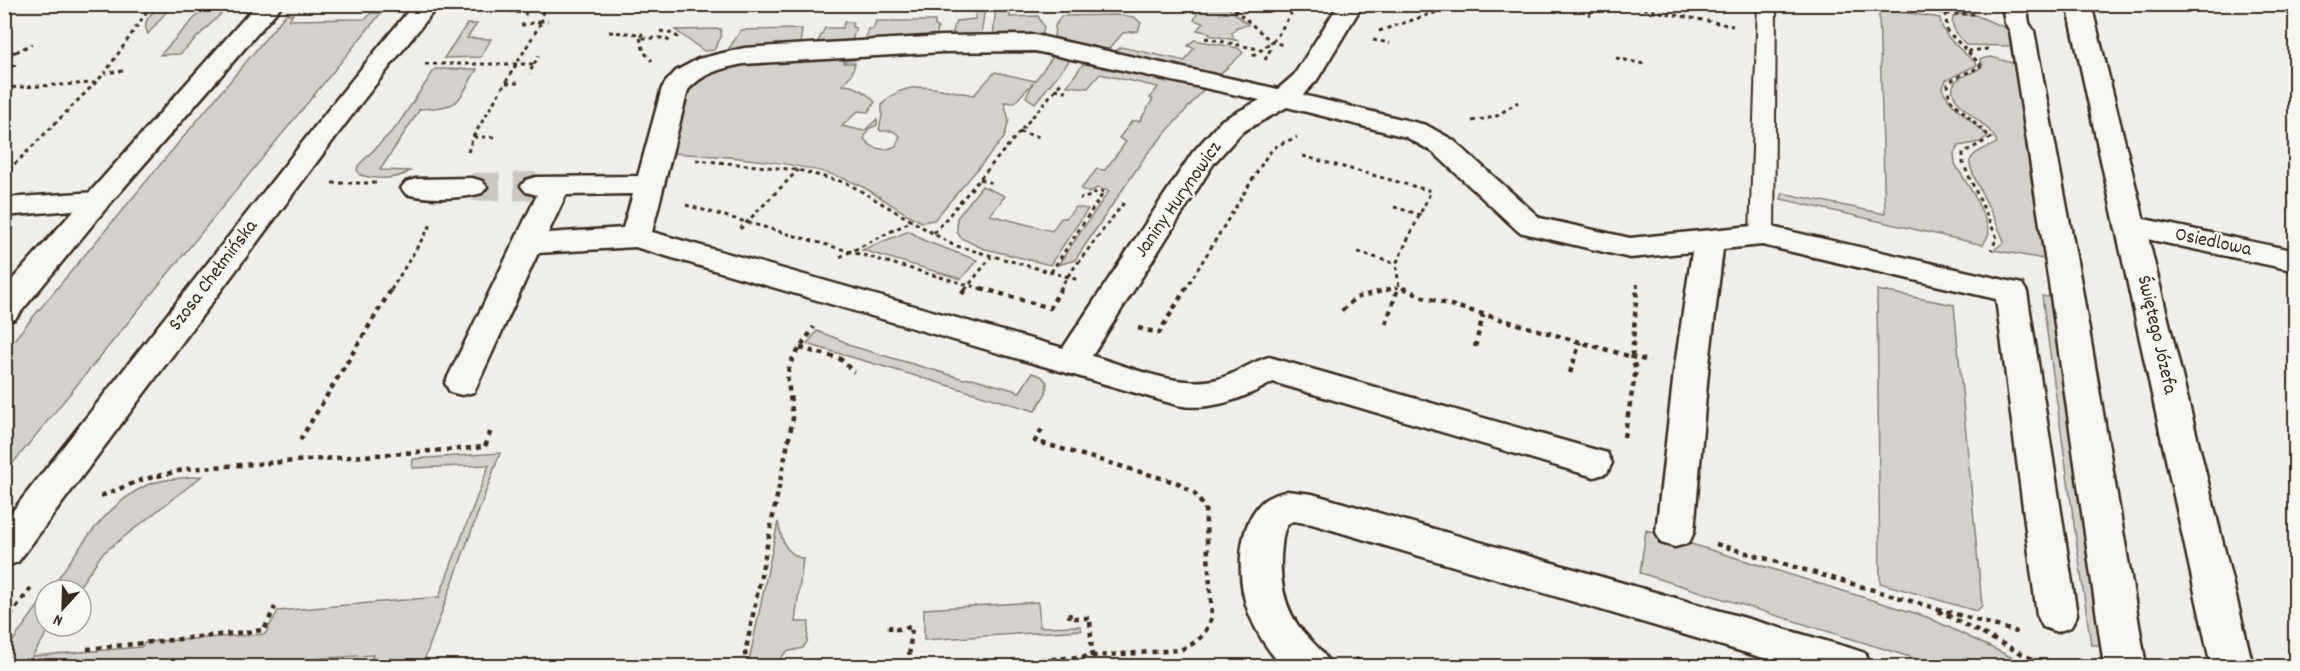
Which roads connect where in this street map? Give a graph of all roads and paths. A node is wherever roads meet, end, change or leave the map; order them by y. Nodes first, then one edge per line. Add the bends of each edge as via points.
1 (152, 4) edge
2 (271, 4) edge
3 (427, 4) edge
4 (469, 4) edge
5 (547, 4) edge
6 (1228, 4) edge
7 (1297, 4) edge
8 (1351, 4) edge
9 (1521, 4) edge
10 (1588, 4) edge
11 (1620, 4) edge
12 (1767, 4) edge
13 (1883, 4) edge
14 (1969, 4) edge
15 (2014, 4) edge
16 (2079, 4) edge
17 (1518, 12) dead end
18 (527, 14) dead end
19 (1948, 14) junction
20 (1590, 16) dead end
21 (548, 21) dead end
22 (609, 32) dead end
23 (1766, 33) junction
24 (1205, 38) dead end
25 (1272, 42) junction
26 (673, 43) dead end
27 (32, 44) dead end
28 (1263, 50) junction
29 (16, 52) junction
30 (1086, 52) junction
31 (1320, 52) junction
32 (4, 53) edge
33 (540, 56) dead end
34 (1616, 58) dead end
35 (4, 59) edge
36 (415, 64) dead end
37 (534, 64) junction
38 (1644, 64) dead end
39 (17, 65) dead end
40 (4, 67) edge
41 (123, 71) dead end
42 (105, 73) junction
43 (529, 74) dead end
44 (1218, 82) junction
45 (95, 83) junction
46 (505, 83) dead end
47 (520, 83) dead end
48 (4, 88) edge
49 (1055, 89) junction
50 (1070, 92) dead end
51 (1284, 98) junction
52 (1019, 132) junction
53 (1304, 134) dead end
54 (474, 137) dead end
55 (497, 137) dead end
56 (1040, 137) dead end
57 (1302, 156) dead end
58 (657, 157) junction
59 (798, 170) junction
60 (4, 175) edge
61 (980, 179) junction
62 (326, 183) dead end
63 (379, 183) dead end
64 (995, 184) dead end
65 (472, 187) tunnel mouth
66 (416, 188) dead end
67 (648, 189) junction
68 (1132, 193) dead end
69 (1080, 198) dead end
70 (97, 201) junction
71 (4, 207) edge
72 (1394, 207) dead end
73 (1421, 215) junction
74 (912, 221) junction
75 (747, 222) junction
76 (2130, 226) junction
77 (934, 233) junction
78 (1762, 235) junction
79 (636, 237) junction
80 (1709, 240) junction
81 (527, 244) junction
82 (1990, 250) dead end
83 (850, 252) junction
84 (1358, 252) dead end
85 (711, 258) junction
86 (2295, 261) edge
87 (1396, 264) junction
88 (1051, 272) junction
89 (1067, 277) junction
90 (790, 281) junction
91 (1399, 287) junction
92 (1118, 289) junction
93 (1638, 294) dead end
94 (1342, 310) dead end
95 (4, 311) edge
96 (1483, 315) junction
97 (1100, 318) junction
98 (1386, 324) dead end
99 (1580, 342) junction
100 (1475, 347) dead end
101 (1632, 357) junction
102 (1072, 361) junction
103 (1657, 363) dead end
104 (854, 372) dead end
105 (1570, 374) dead end
106 (462, 383) dead end
107 (1627, 425) dead end
108 (1042, 429) dead end
109 (491, 430) dead end
110 (1594, 463) dead end
111 (98, 498) dead end
112 (1675, 532) joint
113 (4, 551) edge
114 (1929, 606) junction
115 (275, 607) dead end
116 (1070, 613) dead end
117 (2057, 615) dead end
118 (890, 625) dead end
119 (2028, 635) dead end
120 (87, 649) dead end
121 (1092, 658) junction
122 (748, 666) edge
123 (908, 666) edge
124 (951, 666) edge
125 (1310, 666) edge
126 (1850, 666) edge
127 (2046, 666) edge
128 (2125, 666) edge
129 (2232, 666) edge

1 - 42 path
2 - 70 street
3 - 113 street, Szosa Chełmińska via 344,106
4 - 18 path
5 - 21 path via 541,16 542,21
6 - 25 path
7 - 25 path
8 - 31 street, Janiny Hurynowicz
9 - 17 path
10 - 20 path
11 - 23 path
12 - 23 lane
13 - 19 path
14 - 19 path
15 - 128 street via 2022,31 2065,283
16 - 76 street, Świętego Józefa
19 - 82 path via 1947,31 1980,63 1980,67 1948,84 1949,98 1991,138 1963,153 1963,163 1998,238
22 - 26 path via 633,32 642,34 640,38 665,38
23 - 78 lane
24 - 28 path
25 - 28 path
25 - 31 path
27 - 29 path
28 - 44 path
29 - 32 path
29 - 35 path
30 - 44 street
30 - 49 path
30 - 58 street via 1035,43 986,43 727,58 707,64 679,82
31 - 51 street, Janiny Hurynowicz via 1304,80
33 - 37 path
34 - 38 path
36 - 37 path
37 - 43 path
39 - 40 path
41 - 42 path
42 - 45 path
44 - 51 street
45 - 48 path
45 - 60 path
46 - 47 path
49 - 50 path
49 - 52 path
51 - 80 street via 1416,131 1443,146 1530,225 1630,248
51 - 92 street, Janiny Hurynowicz via 1232,126 1203,158
52 - 56 path
52 - 61 path
53 - 97 path via 1278,145 1268,154 1159,333
54 - 55 path
57 - 73 path via 1431,191
58 - 59 path
58 - 67 street
59 - 74 path via 847,183
59 - 75 path
61 - 64 path
61 - 77 path
62 - 63 path
65 - 66 street
67 - 75 path
67 - 79 street
67 - 81 street via 545,186 548,204
68 - 89 path
69 - 88 path via 1098,190 1104,192
70 - 71 street
70 - 95 street
72 - 73 path
73 - 87 path
74 - 77 path
74 - 83 path
75 - 83 path
75 - 85 path
76 - 86 street, Osiedlowa
76 - 129 street, Świętego Józefa
77 - 88 path via 979,254
78 - 80 street
78 - 117 street via 2011,292
79 - 81 street
79 - 85 street
80 - 112 street
81 - 106 street
83 - 89 path via 1050,308
83 - 90 path
84 - 87 path
85 - 90 street
87 - 91 path
88 - 89 path
89 - 92 path
90 - 102 street
91 - 94 path via 1355,298
91 - 96 path
91 - 98 path
92 - 97 street, Janiny Hurynowicz
93 - 101 path
96 - 99 path
96 - 100 path
97 - 102 street, Janiny Hurynowicz
99 - 101 path
99 - 105 path
101 - 103 path
101 - 107 path via 1636,370
102 - 110 street via 1189,394 1233,387 1269,369
104 - 122 path via 840,358 801,346 787,374 793,418 745,654
108 - 121 path via 1035,441 1178,483 1194,491 1205,508 1212,616 1208,632 1197,644 1180,650
109 - 111 path via 485,447 187,469 141,480
112 - 114 path
114 - 119 path
114 - 127 path
115 - 120 path via 264,630
116 - 121 path via 1069,618 1090,618
118 - 123 path via 890,630 912,627
121 - 124 path
125 - 126 street via 1277,630 1262,581 1262,552 1269,518 1287,506 1337,517

